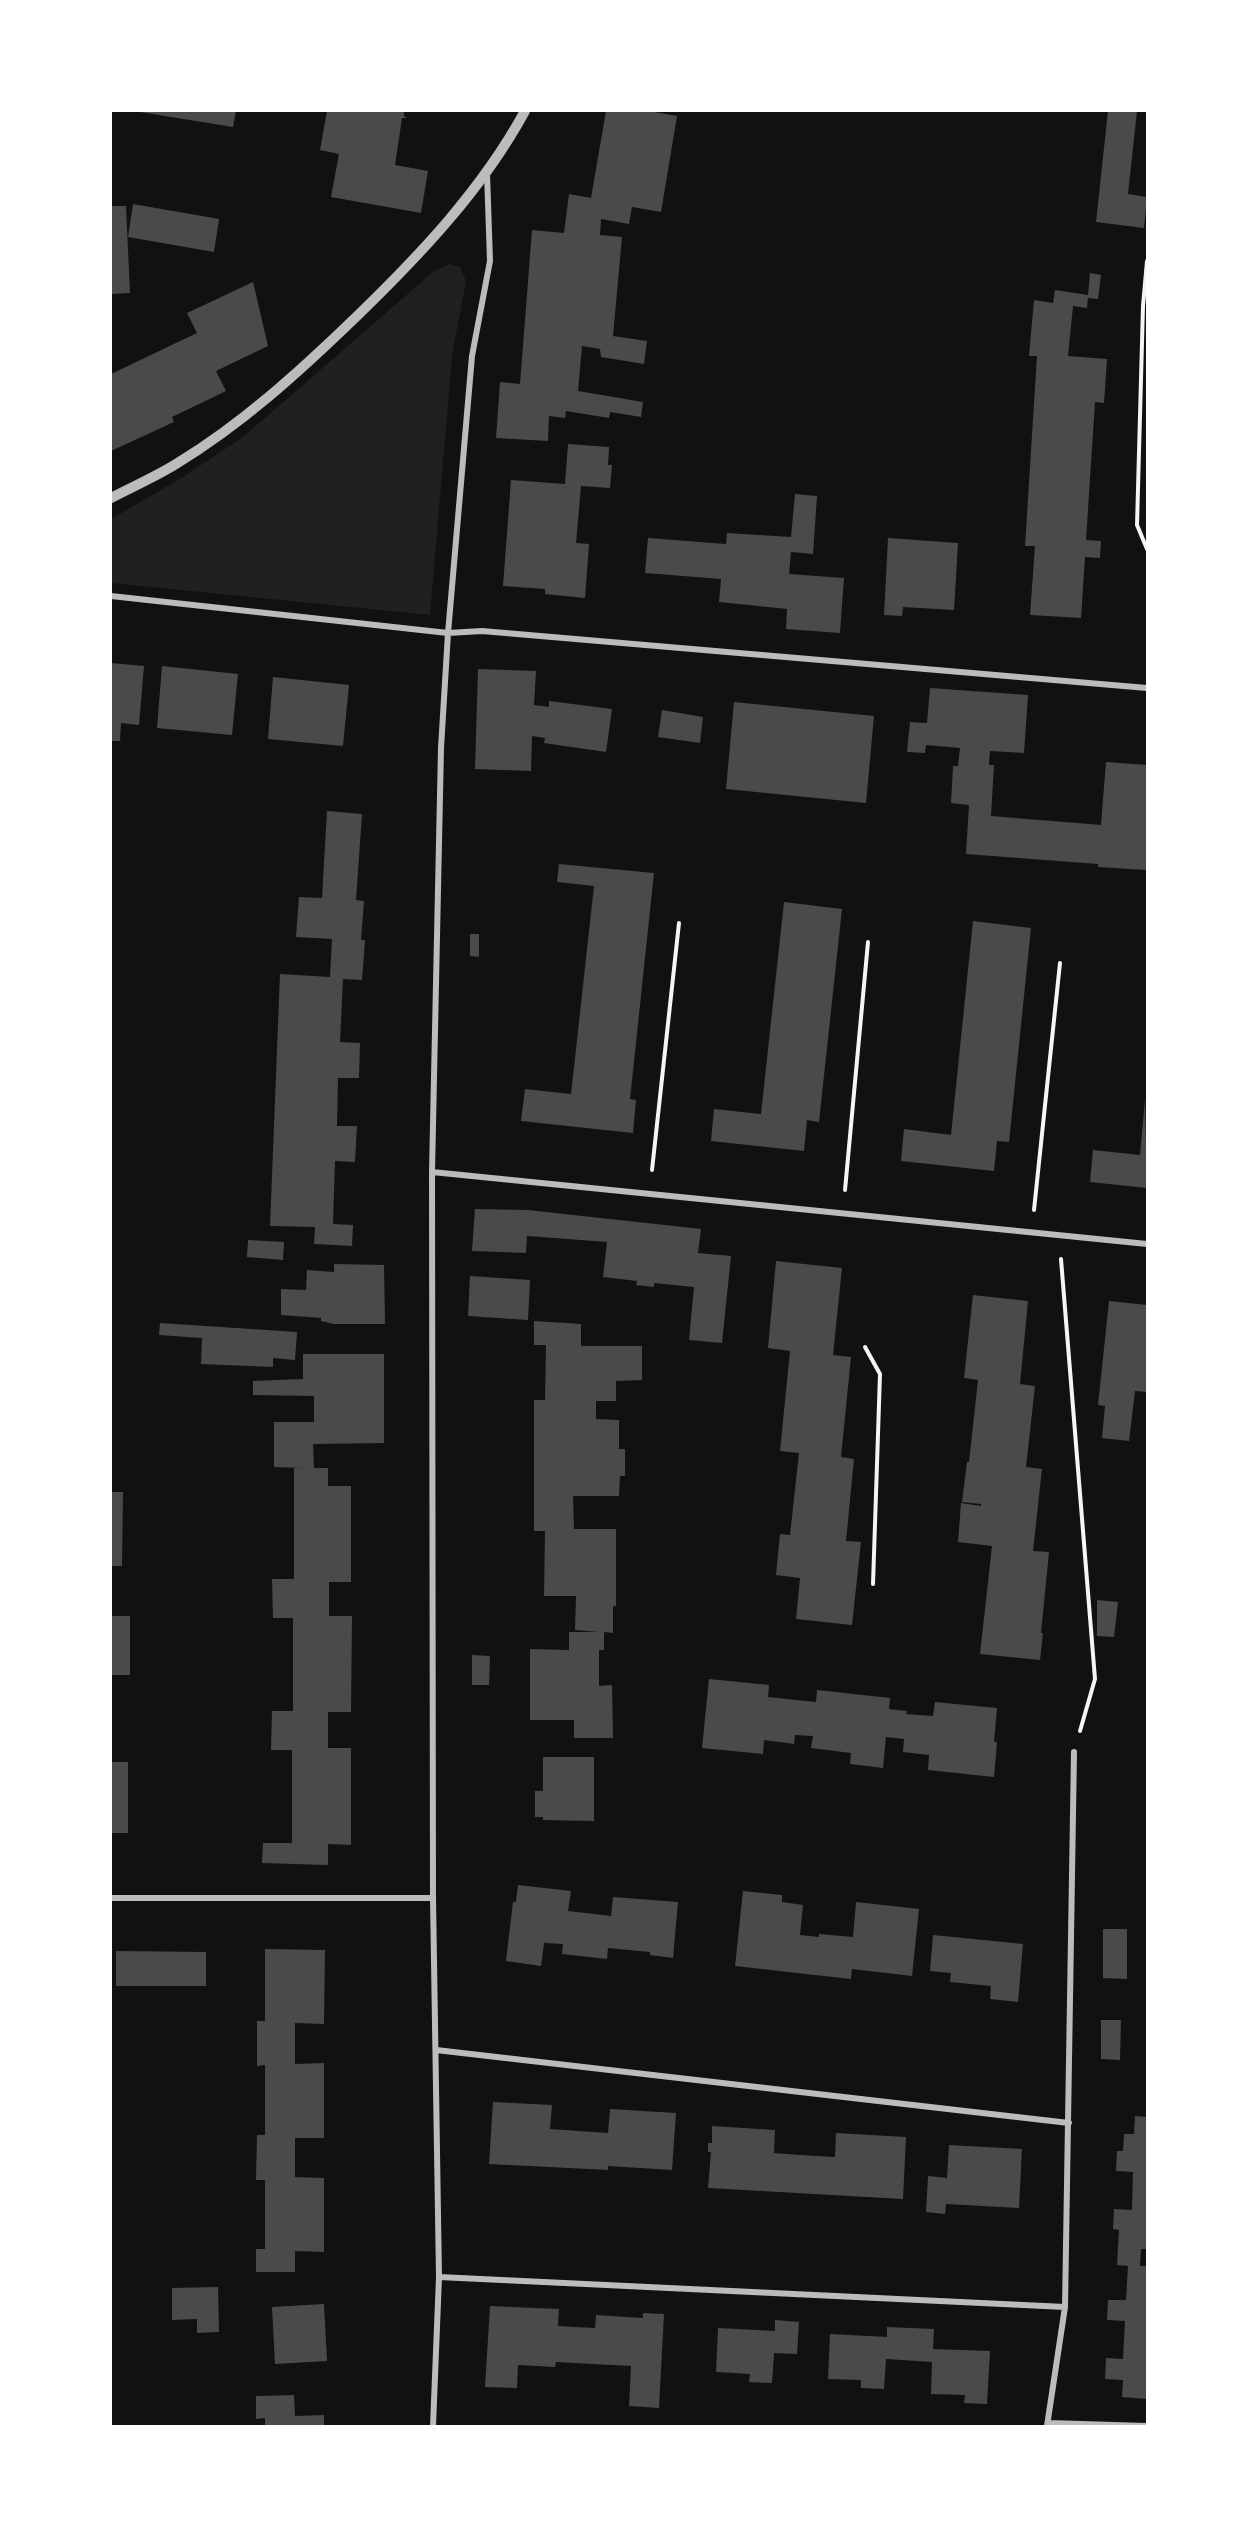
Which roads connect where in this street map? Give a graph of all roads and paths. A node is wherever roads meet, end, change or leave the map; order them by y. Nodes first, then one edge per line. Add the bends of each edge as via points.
1 (525, 111) edge
2 (487, 170) junction
3 (1147, 261) edge
4 (111, 498) edge
5 (1147, 549) edge
6 (111, 596) edge
7 (448, 633) junction
8 (1147, 688) edge
9 (679, 923) dead end
10 (868, 942) dead end
11 (1060, 963) dead end
12 (432, 1172) junction
13 (650, 1193) junction
14 (843, 1213) junction
15 (1031, 1232) junction
16 (1057, 1235) junction
17 (1147, 1244) edge
18 (865, 1347) dead end
19 (873, 1584) dead end
20 (1074, 1752) joint
21 (111, 1898) edge
22 (433, 1898) junction
23 (436, 2050) junction
24 (1069, 2123) junction
25 (439, 2277) junction
26 (1065, 2307) junction
27 (1048, 2424) edge
28 (433, 2426) edge
29 (1147, 2426) edge

1 - 2 street
2 - 4 street via 451,218 395,279 291,378 243,418 174,465
2 - 7 street via 490,261 472,356
3 - 5 path via 1137,525
6 - 7 street
7 - 8 street via 482,631
7 - 12 street via 441,748
9 - 13 path
10 - 14 path
11 - 15 path
12 - 13 street
12 - 22 street
13 - 14 street
14 - 15 street
15 - 16 street
16 - 17 street
16 - 20 path via 1095,1678
18 - 19 path via 880,1374
20 - 24 street
21 - 22 street
22 - 23 street
23 - 24 street
23 - 25 street
24 - 26 street
25 - 26 street
25 - 28 street
26 - 27 street
27 - 29 street

